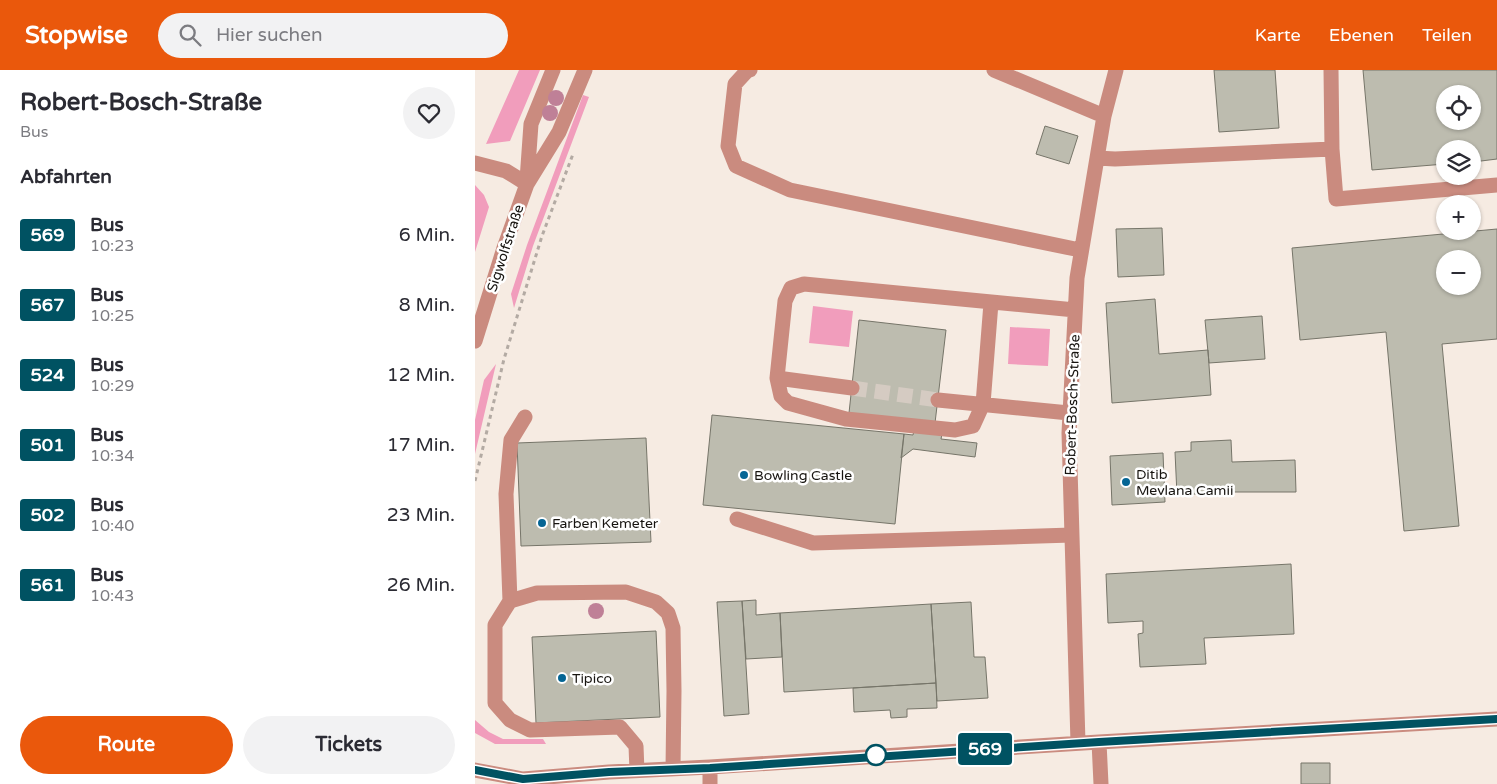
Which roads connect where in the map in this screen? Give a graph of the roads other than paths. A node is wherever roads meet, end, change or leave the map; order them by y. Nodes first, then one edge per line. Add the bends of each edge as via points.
1 (553, 70) edge
2 (585, 70) edge
3 (750, 70) edge
4 (994, 70) edge
5 (1116, 70) edge
6 (1331, 70) edge
7 (1104, 116) junction
8 (1332, 149) junction
9 (1097, 158) junction
10 (475, 163) edge
11 (527, 184) junction
12 (1497, 185) edge
13 (1081, 250) junction
14 (991, 303) junction
15 (1075, 310) junction
16 (475, 341) edge
17 (777, 378) junction
18 (852, 388) tunnel mouth
19 (938, 400) tunnel mouth
20 (983, 404) junction
21 (1069, 413) junction
22 (525, 417) dead end
23 (737, 519) dead end
24 (1072, 536) junction
25 (510, 600) junction
26 (1497, 719) edge
27 (1099, 742) junction
28 (1078, 743) junction
29 (710, 768) junction
30 (673, 769) junction
31 (475, 770) edge
32 (637, 771) junction
33 (517, 782) edge
34 (710, 784) edge
35 (1101, 784) edge

1 - 11 street, Sigwolfstraße via 531,124
2 - 11 street, Sigwolfstraße via 559,132
3 - 13 street via 735,84 728,146 736,166 790,190
4 - 7 street
5 - 7 street, Robert-Bosch-Straße
6 - 8 street
7 - 9 street, Robert-Bosch-Straße
8 - 9 street
8 - 12 street via 1336,199
9 - 13 street, Robert-Bosch-Straße
10 - 11 street via 505,171
11 - 16 street, Sigwolfstraße
13 - 15 street, Robert-Bosch-Straße
14 - 15 street
14 - 17 street via 804,284 791,288 785,301
14 - 20 street
15 - 21 street, Robert-Bosch-Straße
17 - 18 street
17 - 20 street via 781,396 788,403 845,419 955,430 973,426
19 - 20 street
20 - 21 street
21 - 24 street, Robert-Bosch-Straße
22 - 25 street via 511,440 505,494
23 - 24 street via 813,543
24 - 28 street, Robert-Bosch-Straße
25 - 30 street via 537,592 626,592 656,602 668,613 673,628
25 - 32 street via 495,625 495,703 510,720 530,730 620,727 636,746
26 - 27 street
27 - 28 street
27 - 35 street
28 - 29 street
29 - 30 street
29 - 34 street
30 - 32 street
31 - 33 street
32 - 33 street

